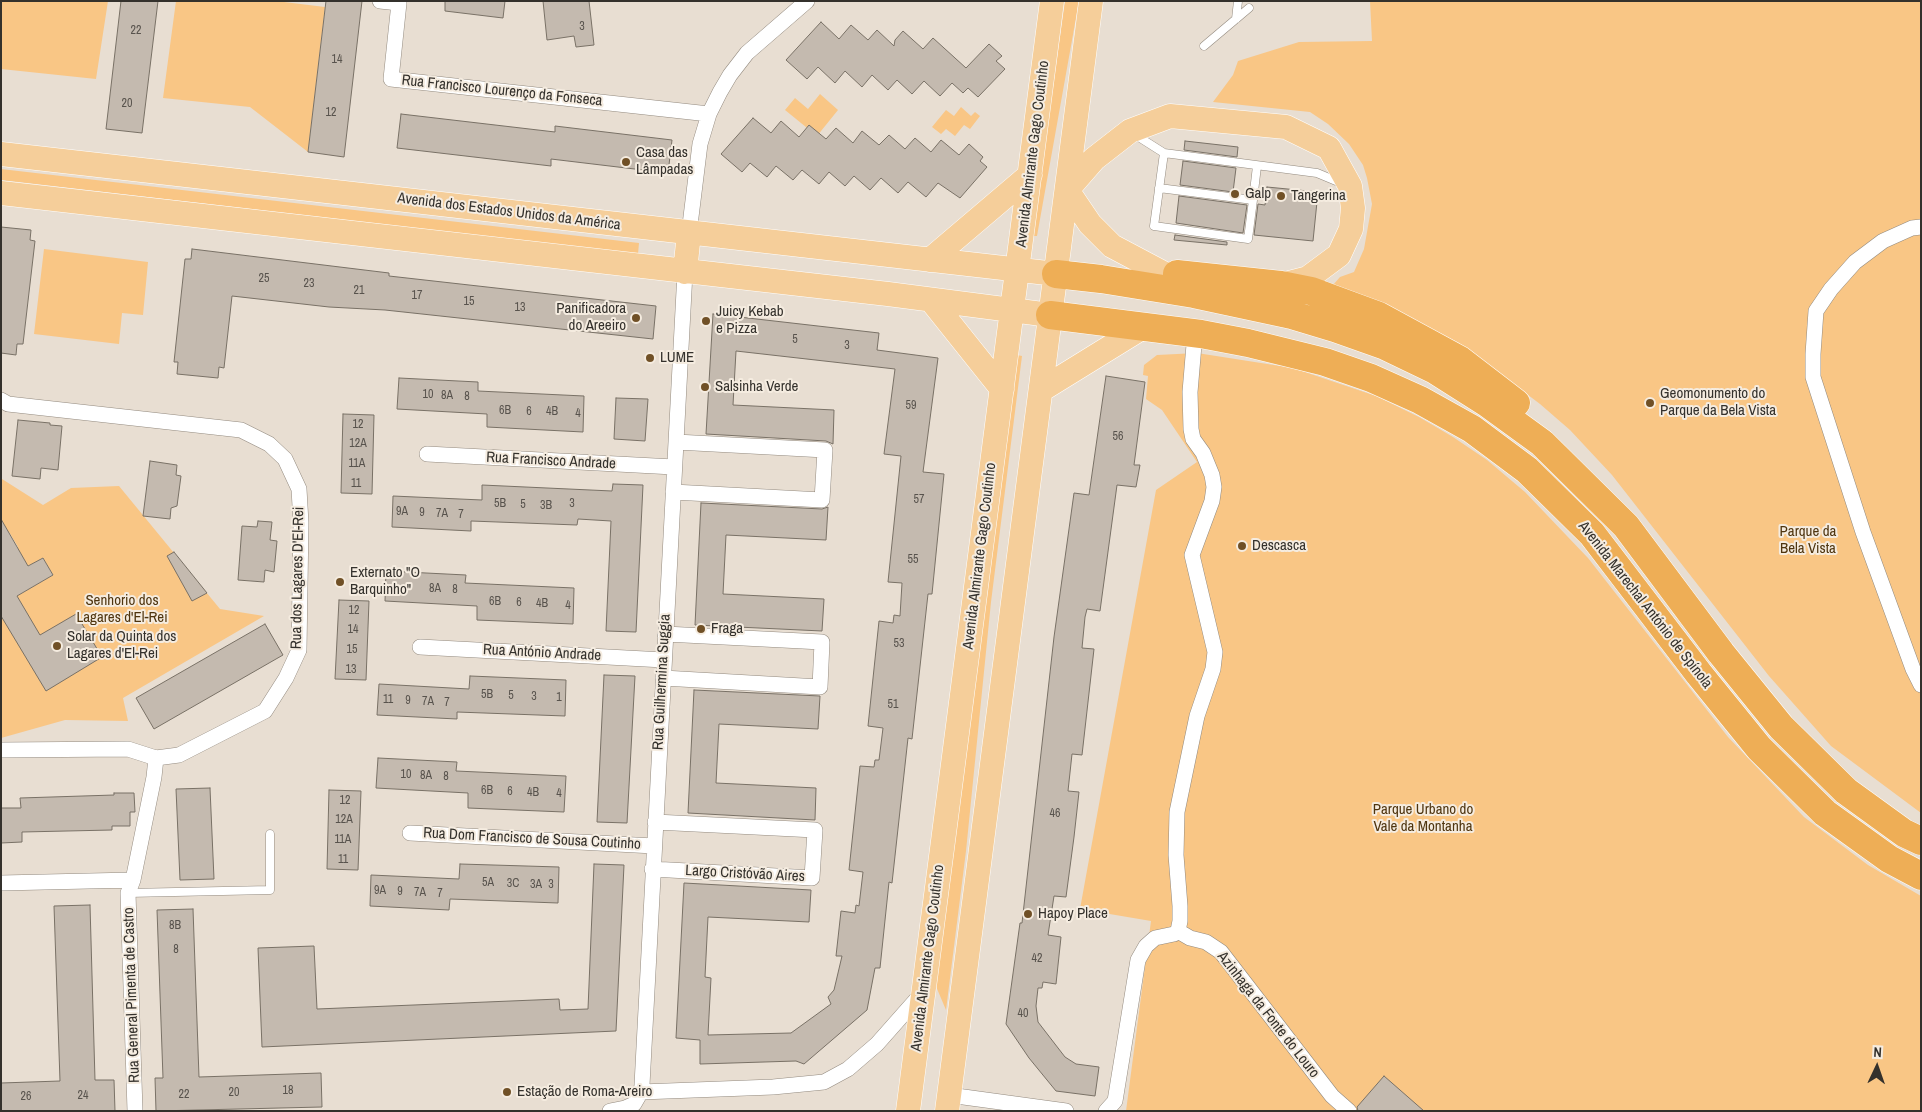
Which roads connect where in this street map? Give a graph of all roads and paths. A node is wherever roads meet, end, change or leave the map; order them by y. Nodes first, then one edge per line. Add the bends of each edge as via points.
1 (380, 1) edge
2 (807, 1) edge
3 (1052, 1) edge
4 (1091, 1) edge
5 (1238, 1) edge
6 (1249, 8) dead end
7 (1236, 19) junction
8 (1204, 46) dead end
9 (709, 114) junction
10 (1130, 131) junction
11 (1164, 153) junction
12 (1, 154) edge
13 (1257, 166) junction
14 (1030, 175) junction
15 (1350, 186) junction
16 (1159, 188) junction
17 (1067, 190) junction
18 (1, 194) edge
19 (1253, 200) junction
20 (1921, 227) edge
21 (689, 233) junction
22 (930, 260) junction
23 (1018, 270) junction
24 (685, 272) junction
25 (1163, 273) junction
26 (1056, 274) junction
27 (1101, 279) junction
28 (1281, 285) junction
29 (931, 300) junction
30 (1012, 310) junction
31 (1050, 315) junction
32 (1143, 327) junction
33 (1195, 334) junction
34 (1002, 389) junction
35 (1041, 390) junction
36 (1, 400) edge
37 (676, 442) junction
38 (427, 454) dead end
39 (674, 468) junction
40 (673, 492) junction
41 (1626, 526) junction
42 (665, 634) junction
43 (420, 647) dead end
44 (664, 660) junction
45 (663, 678) junction
46 (1921, 685) edge
47 (1, 750) edge
48 (156, 758) junction
49 (655, 822) junction
50 (410, 833) dead end
51 (270, 834) dead end
52 (1921, 841) edge
53 (654, 846) junction
54 (652, 869) junction
55 (1921, 876) edge
56 (1, 883) edge
57 (131, 886) junction
58 (1178, 930) junction
59 (924, 991) junction
60 (913, 1075) junction
61 (641, 1092) junction
62 (948, 1103) edge
63 (135, 1111) edge
64 (610, 1111) edge
65 (908, 1111) edge
66 (1066, 1111) edge
67 (1106, 1111) edge
68 (1350, 1111) edge

1 - 9 street, Rua Francisco Lourenço da Fonseca via 399,3 391,79
2 - 9 street via 746,53 730,74
3 - 14 main road, Avenida Almirante Gago Coutinho
4 - 17 main road
5 - 7 lane
6 - 7 lane
7 - 8 lane
9 - 21 street via 700,144
10 - 11 lane
10 - 15 main road via 1170,116 1286,127 1329,148
10 - 17 main road via 1094,159
11 - 13 lane
11 - 16 lane
12 - 21 main road, Avenida dos Estados Unidos da América
13 - 15 lane via 1317,174
13 - 19 lane
14 - 22 main road
14 - 23 main road, Avenida Almirante Gago Coutinho
15 - 28 main road via 1352,229 1339,255 1308,278
16 - 19 lane
16 - 19 lane via 1154,226 1248,239
17 - 25 main road via 1090,224 1112,246
17 - 26 main road
18 - 24 main road
20 - 46 street via 1883,241 1855,262 1816,311 1813,377 1863,532
21 - 22 main road, Avenida dos Estados Unidos da América
21 - 24 main road
22 - 23 main road, Avenida dos Estados Unidos da América
23 - 26 main road, Avenida dos Estados Unidos da América
23 - 30 main road, Avenida Almirante Gago Coutinho
24 - 29 main road
24 - 37 street, Rua Guilhermina Suggia
25 - 27 highway via 1113,274
25 - 28 highway
26 - 27 highway, Avenida Marechal António de Spínola
26 - 31 main road
27 - 41 highway, Avenida Marechal António de Spínola via 1222,299 1292,315 1383,345 1435,370 1542,443
28 - 41 highway via 1311,291 1379,316 1460,360 1530,414 1582,464 1606,490
29 - 30 main road
29 - 34 main road
30 - 31 main road
30 - 34 main road, Avenida Almirante Gago Coutinho
31 - 32 highway, Avenida Marechal António de Spínola
31 - 35 main road
32 - 33 highway, Avenida Marechal António de Spínola
32 - 35 main road
33 - 55 highway, Avenida Marechal António de Spínola via 1248,342 1371,378 1420,400 1480,435 1527,470 1592,534 1759,748 1825,813 1889,859
33 - 58 street via 1190,392 1191,429 1212,475 1214,487 1192,555 1215,652 1214,669 1197,716 1176,812
34 - 59 main road, Avenida Almirante Gago Coutinho
35 - 62 main road
36 - 48 street, Rua dos Lagares D'El-Rei via 8,404 241,430 270,444 285,459 300,489 300,650 286,678 265,711 179,755
37 - 39 street, Rua Guilhermina Suggia
37 - 40 street via 825,450 822,500
38 - 39 street, Rua Francisco Andrade
39 - 40 street, Rua Guilhermina Suggia
40 - 42 street, Rua Guilhermina Suggia
41 - 52 highway, Avenida Marechal António de Spínola via 1781,727 1846,791
42 - 44 street, Rua Guilhermina Suggia
42 - 45 street via 822,642 820,687
43 - 44 street, Rua António Andrade
44 - 45 street, Rua Guilhermina Suggia
45 - 49 street, Rua Guilhermina Suggia
47 - 48 street, Rua dos Lagares D'El-Rei via 128,749
48 - 57 street, Rua General Pimenta de Castro
49 - 53 street, Rua Guilhermina Suggia
49 - 54 street, Largo Cristóvão Aires via 815,830 812,878
50 - 53 street, Rua Dom Francisco de Sousa Coutinho
51 - 57 lane via 270,890
53 - 54 street, Rua Guilhermina Suggia
54 - 61 street, Rua Guilhermina Suggia
56 - 57 street
57 - 63 street, Rua General Pimenta de Castro
58 - 67 street via 1155,938 1138,960 1115,1100
58 - 68 street, Azinhaga da Fonte do Louro via 1221,952 1332,1096
59 - 60 main road, Avenida Almirante Gago Coutinho
59 - 61 street via 877,1044 848,1069 824,1082
60 - 62 main road
60 - 65 main road, Avenida Almirante Gago Coutinho
61 - 64 street via 634,1104
62 - 66 street

